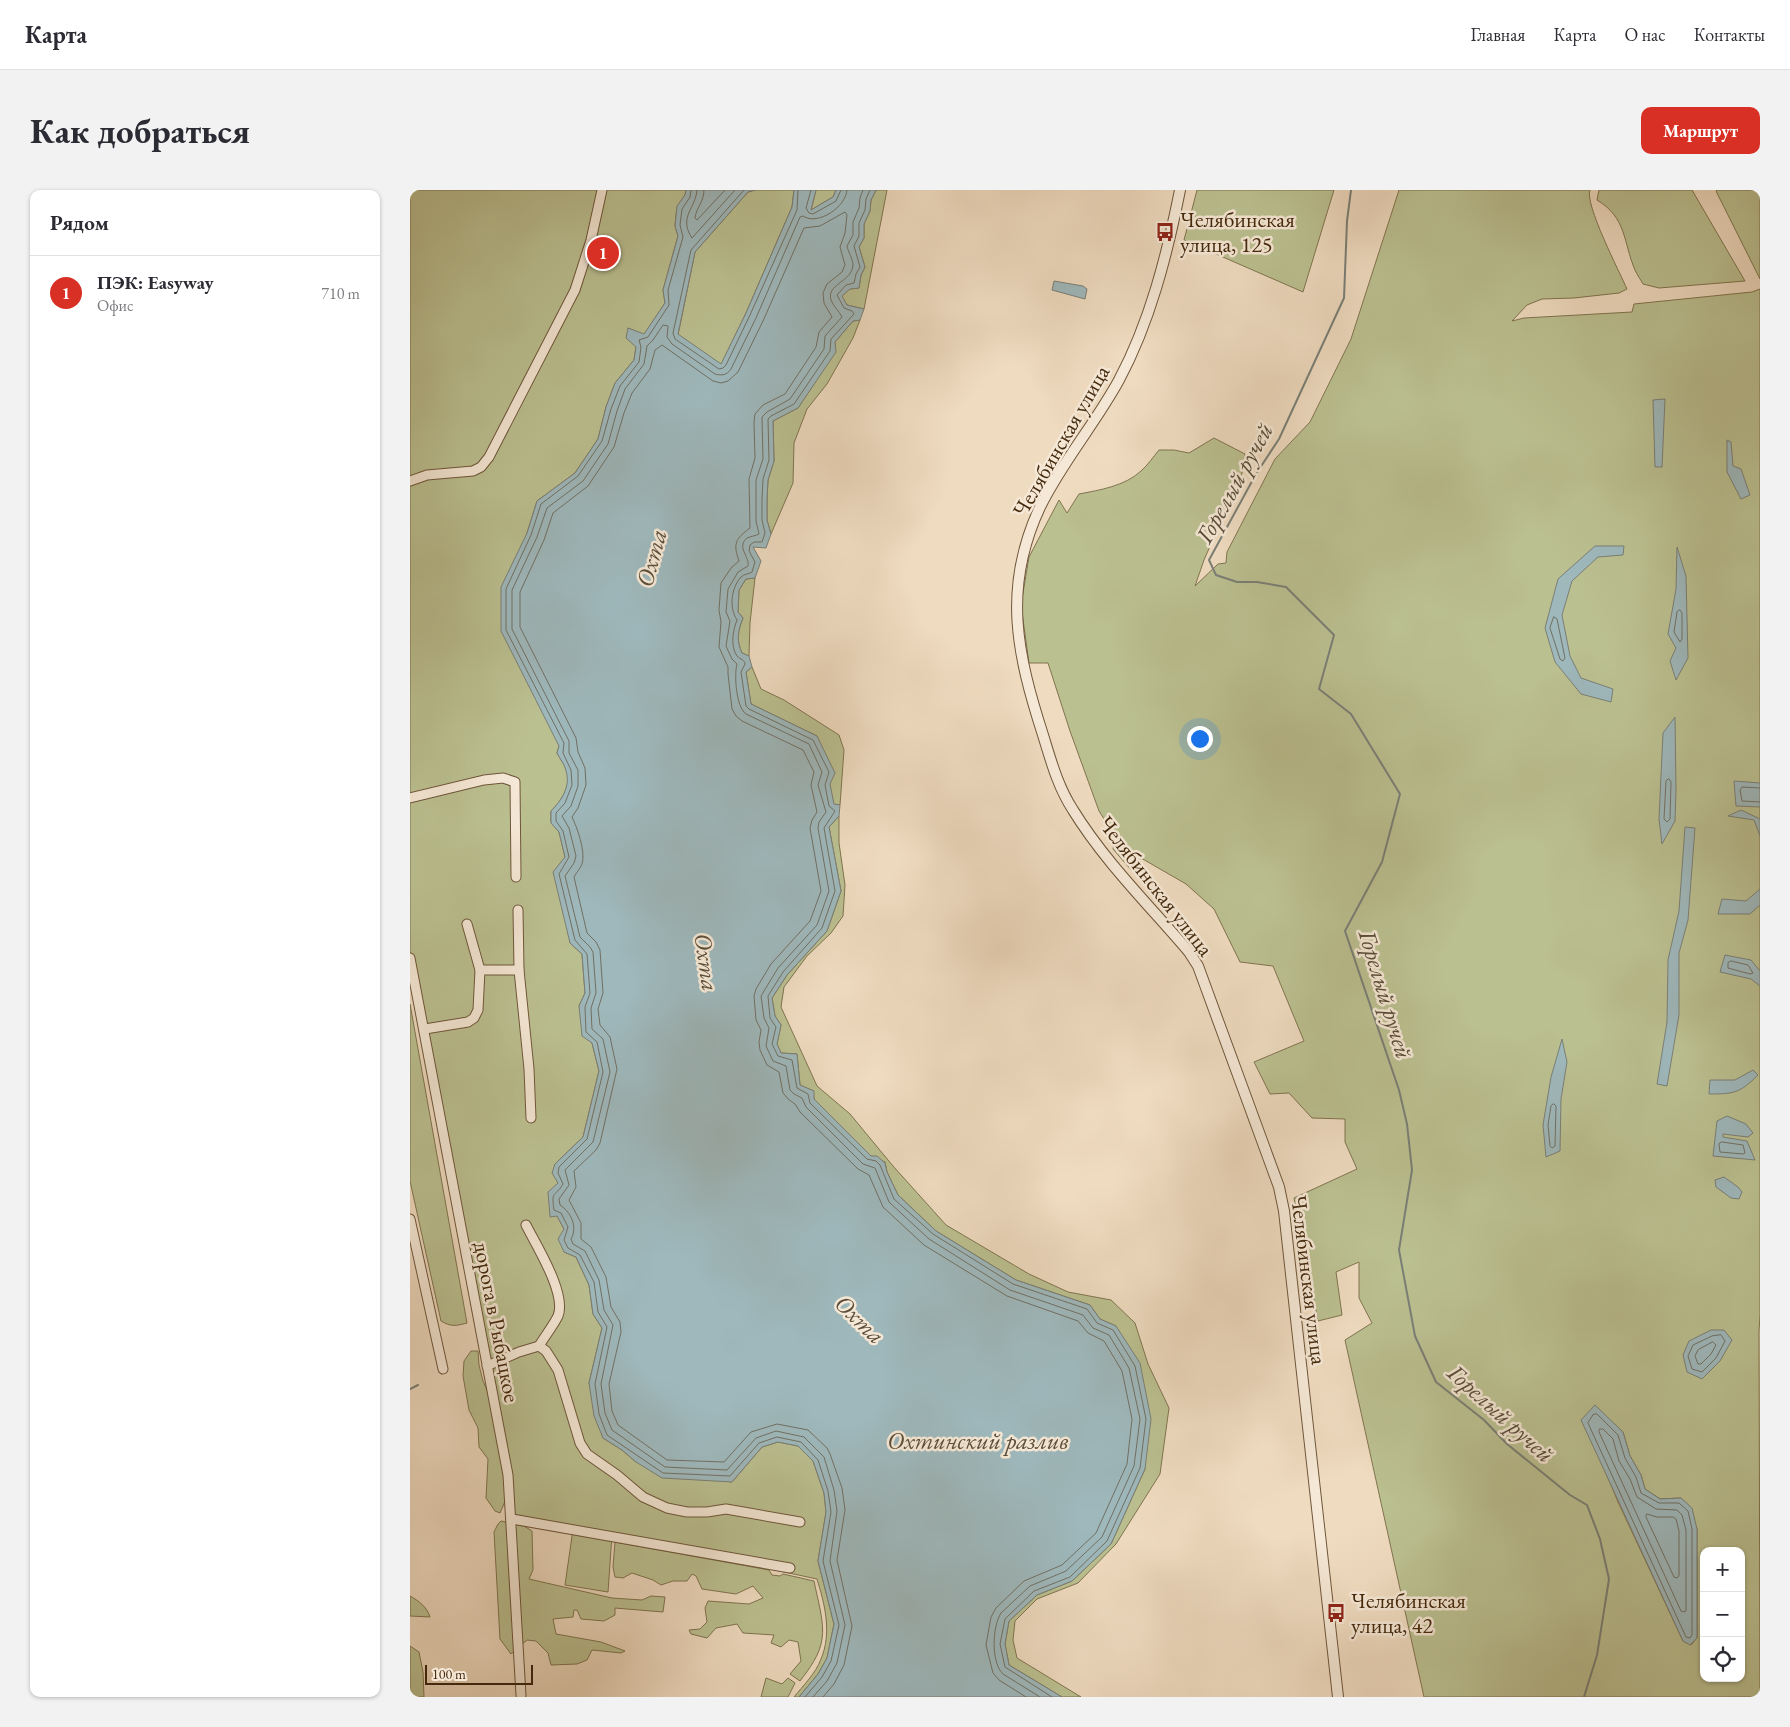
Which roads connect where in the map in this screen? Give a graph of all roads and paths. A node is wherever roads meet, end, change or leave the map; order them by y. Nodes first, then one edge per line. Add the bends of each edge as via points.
1 (602, 190) edge
2 (1180, 190) edge
3 (410, 481) edge
4 (410, 798) edge
5 (516, 877) dead end
6 (518, 910) dead end
7 (466, 924) dead end
8 (410, 958) edge
9 (480, 970) junction
10 (518, 970) junction
11 (424, 1030) junction
12 (531, 1118) dead end
13 (410, 1219) edge
14 (526, 1225) dead end
15 (539, 1346) junction
16 (487, 1366) junction
17 (443, 1369) dead end
18 (512, 1519) junction
19 (800, 1522) dead end
20 (790, 1568) dead end
21 (521, 1695) dead end
22 (1338, 1697) edge

1 - 3 street via 575,290 488,457 481,467 473,471 427,475
2 - 22 street, Челябинская улица via 1152,302 1128,362 1048,493 1027,540 1018,576 1018,631 1031,694 1059,784 1074,812 1109,860 1198,966 1279,1187
4 - 5 street via 484,780 502,778 514,782
6 - 10 street
7 - 9 street
8 - 11 street, дорога в Рыбацкое
9 - 10 street
9 - 11 street via 478,1010 474,1018
10 - 12 street
11 - 16 street, дорога в Рыбацкое
13 - 17 street
14 - 15 street via 549,1268 559,1299 558,1316
15 - 16 street
15 - 19 street via 558,1370 580,1443 587,1454 643,1497 687,1512 726,1510
16 - 18 street, дорога в Рыбацкое via 508,1475
18 - 20 street
18 - 21 street, дорога в Рыбацкое

